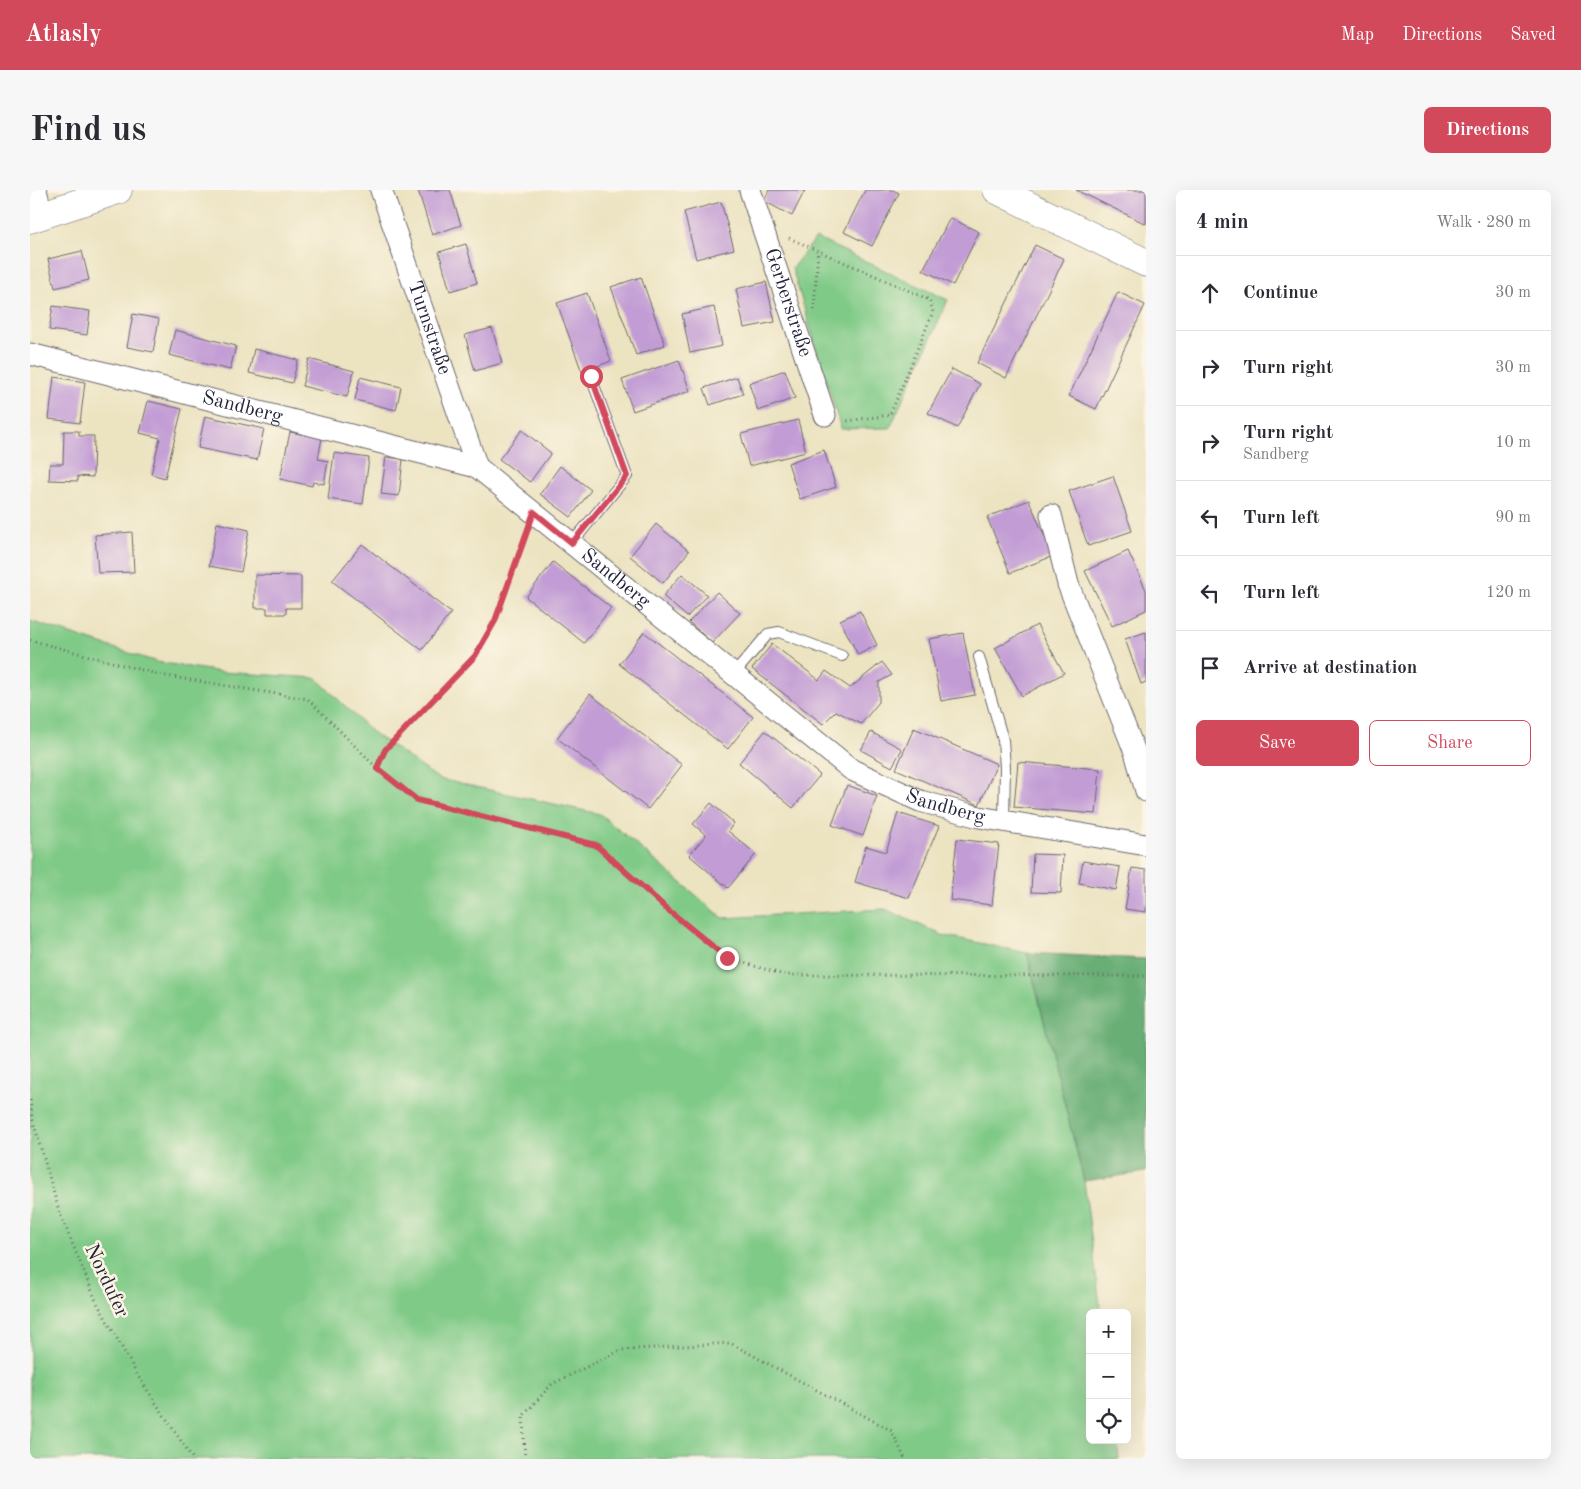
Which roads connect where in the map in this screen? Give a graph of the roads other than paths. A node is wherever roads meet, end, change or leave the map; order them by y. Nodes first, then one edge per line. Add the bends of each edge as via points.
1 (118, 190) edge
2 (381, 190) edge
3 (750, 190) edge
4 (997, 190) edge
5 (36, 208) edge
6 (1146, 263) edge
7 (30, 354) edge
8 (591, 376) dead end
9 (835, 413) road end
10 (477, 467) junction
11 (1051, 515) dead end
12 (572, 543) junction
13 (842, 656) dead end
14 (979, 657) dead end
15 (734, 674) junction
16 (1146, 791) edge
17 (1004, 821) junction
18 (1146, 845) edge

1 - 5 main road
2 - 10 street, Turnstraße
3 - 9 street, Gerberstraße
4 - 6 main road
7 - 10 street, Sandberg
8 - 12 lane via 627,476
10 - 12 street, Sandberg
11 - 16 street via 1068,584 1135,752
12 - 15 street, Sandberg
13 - 15 lane via 779,632 768,634
14 - 17 lane via 1003,740
15 - 17 street, Sandberg via 852,770 920,801
17 - 18 street, Sandberg

